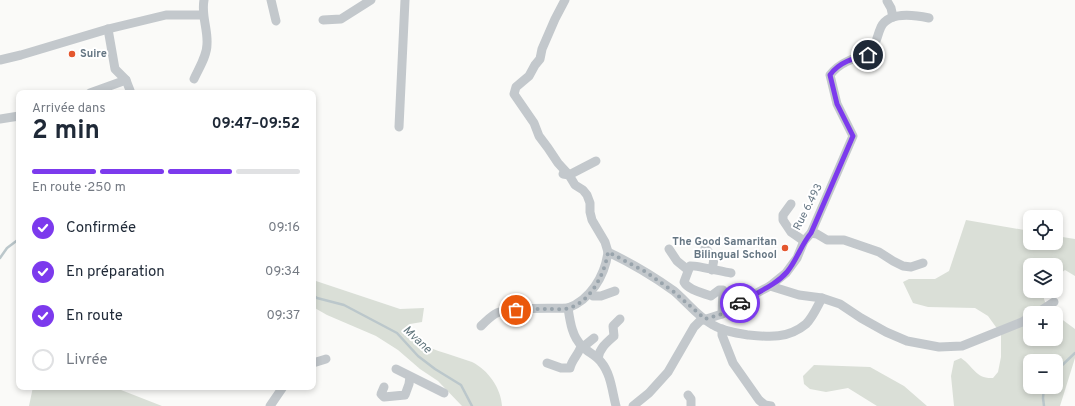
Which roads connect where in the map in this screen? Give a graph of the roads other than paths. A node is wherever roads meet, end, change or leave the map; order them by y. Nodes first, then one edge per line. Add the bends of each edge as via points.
1 (204, 0) edge
2 (271, 0) edge
3 (372, 0) edge
4 (404, 0) edge
5 (565, 0) edge
6 (887, 1) dead end
7 (203, 15) junction
8 (893, 17) junction
9 (930, 18) dead end
10 (323, 20) dead end
11 (276, 21) dead end
12 (108, 30) junction
13 (0, 60) edge
14 (194, 79) dead end
15 (126, 80) junction
16 (98, 90) edge
17 (130, 90) edge
18 (16, 116) edge
19 (0, 119) edge
20 (399, 126) dead end
21 (596, 161) dead end
22 (559, 174) dead end
23 (569, 175) junction
24 (791, 204) dead end
25 (811, 233) junction
26 (804, 241) junction
27 (705, 248) dead end
28 (669, 249) dead end
29 (608, 252) junction
30 (923, 263) dead end
31 (688, 270) junction
32 (712, 270) junction
33 (731, 273) dead end
34 (770, 286) junction
35 (615, 291) dead end
36 (590, 293) junction
37 (822, 298) junction
38 (1054, 302) dead end
39 (1048, 306) edge
40 (568, 308) junction
41 (722, 314) junction
42 (620, 319) dead end
43 (705, 319) junction
44 (1023, 321) edge
45 (481, 326) dead end
46 (722, 329) junction
47 (594, 338) dead end
48 (582, 346) junction
49 (598, 358) junction
50 (326, 359) dead end
51 (316, 363) edge
52 (547, 363) dead end
53 (396, 369) dead end
54 (410, 377) junction
55 (384, 387) dead end
56 (282, 390) edge
57 (444, 393) dead end
58 (688, 395) dead end
59 (388, 396) junction
60 (270, 406) edge
61 (385, 406) edge
62 (616, 406) edge
63 (633, 406) edge
64 (691, 406) edge
65 (767, 406) edge

1 - 7 street
2 - 11 street
3 - 10 street via 341,19
4 - 20 street
5 - 23 street via 542,49 540,59 529,76 516,87 514,94 534,123 539,136
6 - 8 street
7 - 12 street via 166,15
7 - 14 street via 208,42
8 - 9 street via 917,15
8 - 25 street, Rue 6.493 via 883,23 868,55 850,59 830,75 837,104 853,136
12 - 13 street
12 - 15 street via 115,69
15 - 16 street
15 - 17 street
18 - 19 street
21 - 23 street
22 - 23 street
23 - 29 street via 575,185 587,195 592,220 606,242
24 - 26 street via 783,215 783,220 791,232
25 - 26 street, Rue 6.493
25 - 30 street via 827,240 844,240 879,252 903,266 911,267
26 - 34 street, Rue 6.493 via 797,258 786,273
27 - 32 street via 714,259
28 - 31 street via 677,262
29 - 36 street via 607,262
29 - 43 street via 646,272
31 - 32 street via 694,265
31 - 41 street via 684,282 691,289 711,296 723,290
32 - 33 street
34 - 37 street via 799,295
34 - 41 street, Rue 6.493
35 - 36 street via 601,296 593,296
36 - 40 street via 583,301
37 - 44 street via 840,304 886,332 907,341 939,346 962,346
37 - 46 street via 812,317 805,324 786,334 758,337
38 - 39 street
40 - 45 street via 501,311
40 - 48 street via 573,331
41 - 43 street, Rue 6.493
42 - 49 street via 613,326 614,336 601,348
43 - 46 street
43 - 63 street, Rue 6.493 via 694,327 668,372
46 - 65 street via 733,363 759,400
47 - 48 street
48 - 49 street
48 - 52 street via 570,368
49 - 62 street via 611,383
50 - 51 street
53 - 54 street
54 - 57 street
54 - 59 street via 405,395
55 - 59 street via 381,395
56 - 60 street
58 - 64 street
59 - 61 street

